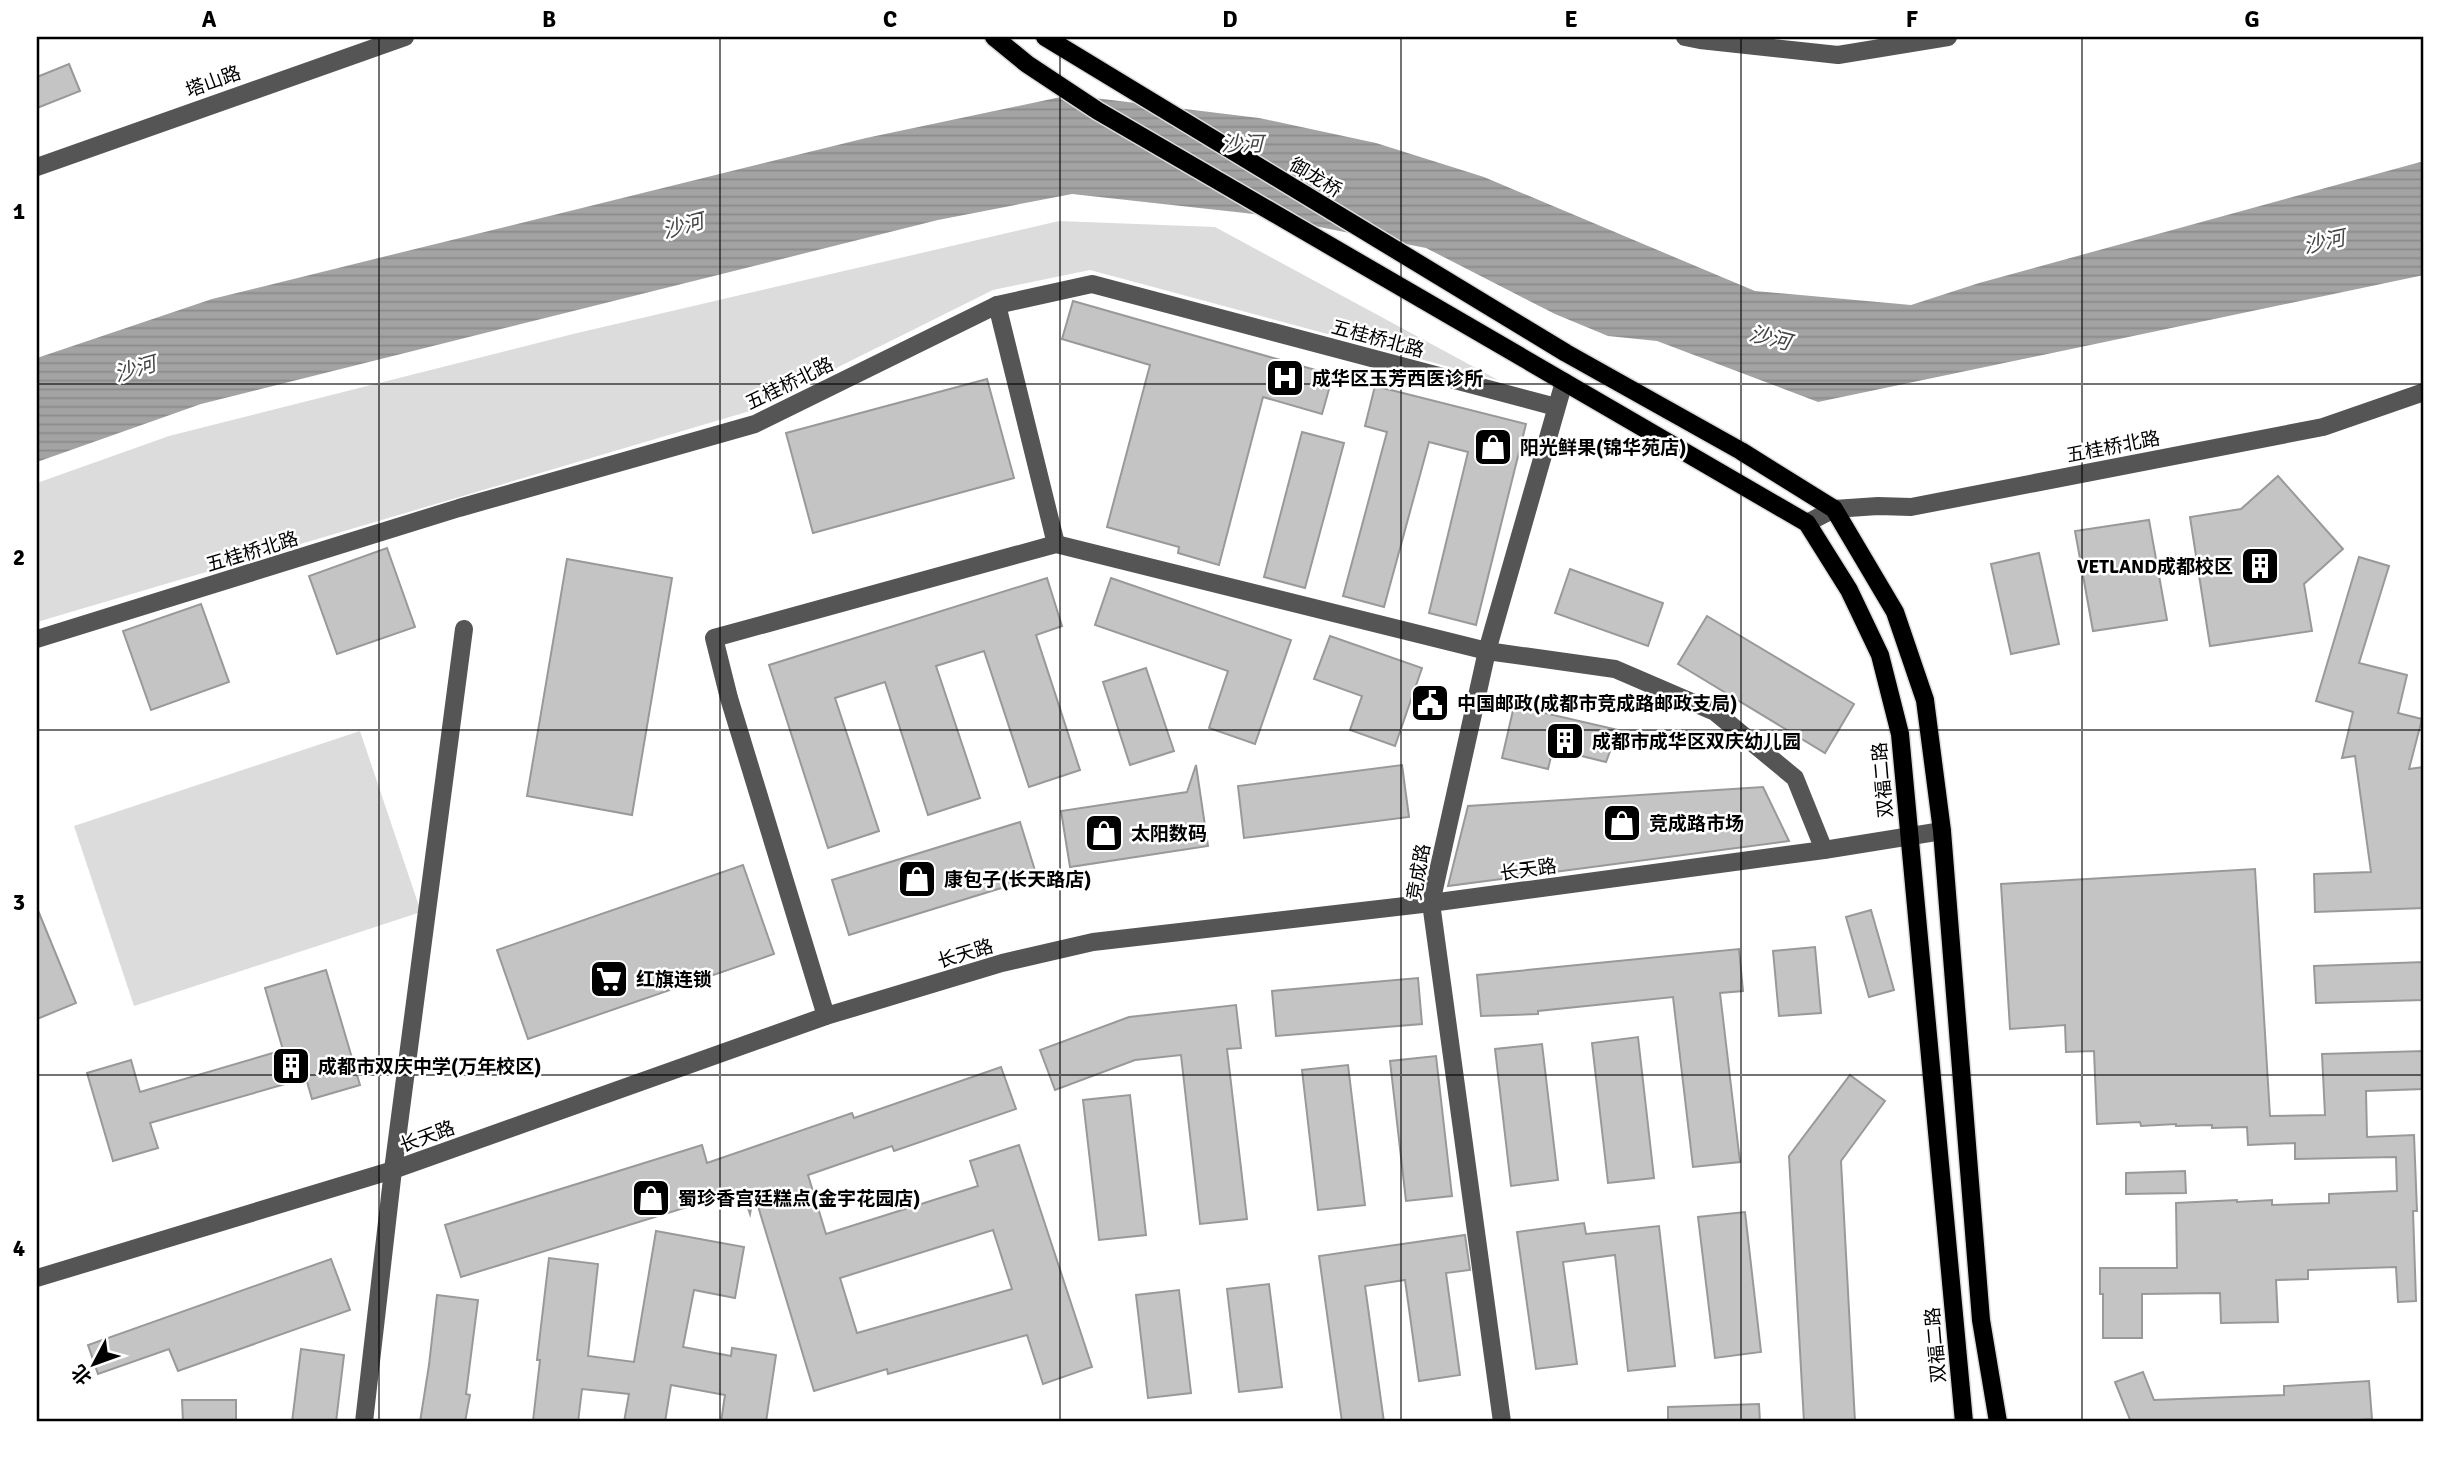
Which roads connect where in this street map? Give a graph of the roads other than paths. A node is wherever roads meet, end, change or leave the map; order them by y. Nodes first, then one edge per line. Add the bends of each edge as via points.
1 (405, 37) edge
2 (994, 37) edge
3 (1045, 37) edge
4 (1685, 37) edge
5 (1948, 37) edge
6 (37, 167) edge
7 (997, 304) junction
8 (1564, 382) junction
9 (2424, 392) edge
10 (1556, 407) junction
11 (1834, 509) junction
12 (1807, 523) junction
13 (1056, 544) junction
14 (464, 629) dead end
15 (37, 639) edge
16 (1487, 651) junction
17 (1942, 831) junction
18 (1908, 836) junction
19 (1824, 850) junction
20 (1431, 903) junction
21 (826, 1017) junction
22 (393, 1170) junction
23 (37, 1278) edge
24 (364, 1422) edge
25 (1502, 1422) edge
26 (1964, 1422) edge
27 (1998, 1422) edge

1 - 6 street, 塔山路
2 - 8 main road, 双福二路 via 1098,111
3 - 11 main road, 御龙桥 via 1566,353
4 - 5 street via 1838,55
7 - 10 street, 五桂桥北路 via 1092,284
7 - 13 street
7 - 15 street, 五桂桥北路 via 755,424 459,508
8 - 10 street, 竞成路
8 - 12 main road, 双福二路
9 - 11 street, 五桂桥北路 via 2323,427 1911,507
10 - 16 street, 竞成路
11 - 12 street, 五桂桥北路
11 - 17 main road via 1895,612 1910,651 1925,700
12 - 18 main road, 双福二路 via 1849,590 1880,655 1900,734
13 - 16 street
13 - 21 street via 714,638
14 - 22 street
16 - 19 street via 1615,669 1715,712 1795,778
16 - 20 street, 竞成路
17 - 18 street, 长天路
17 - 27 main road via 1981,1320
18 - 19 street, 长天路
18 - 26 main road, 双福二路
19 - 20 street, 长天路
20 - 21 street, 长天路 via 1093,942 1002,963
20 - 25 street, 竞成路
21 - 22 street, 长天路
22 - 23 street, 长天路
22 - 24 street

